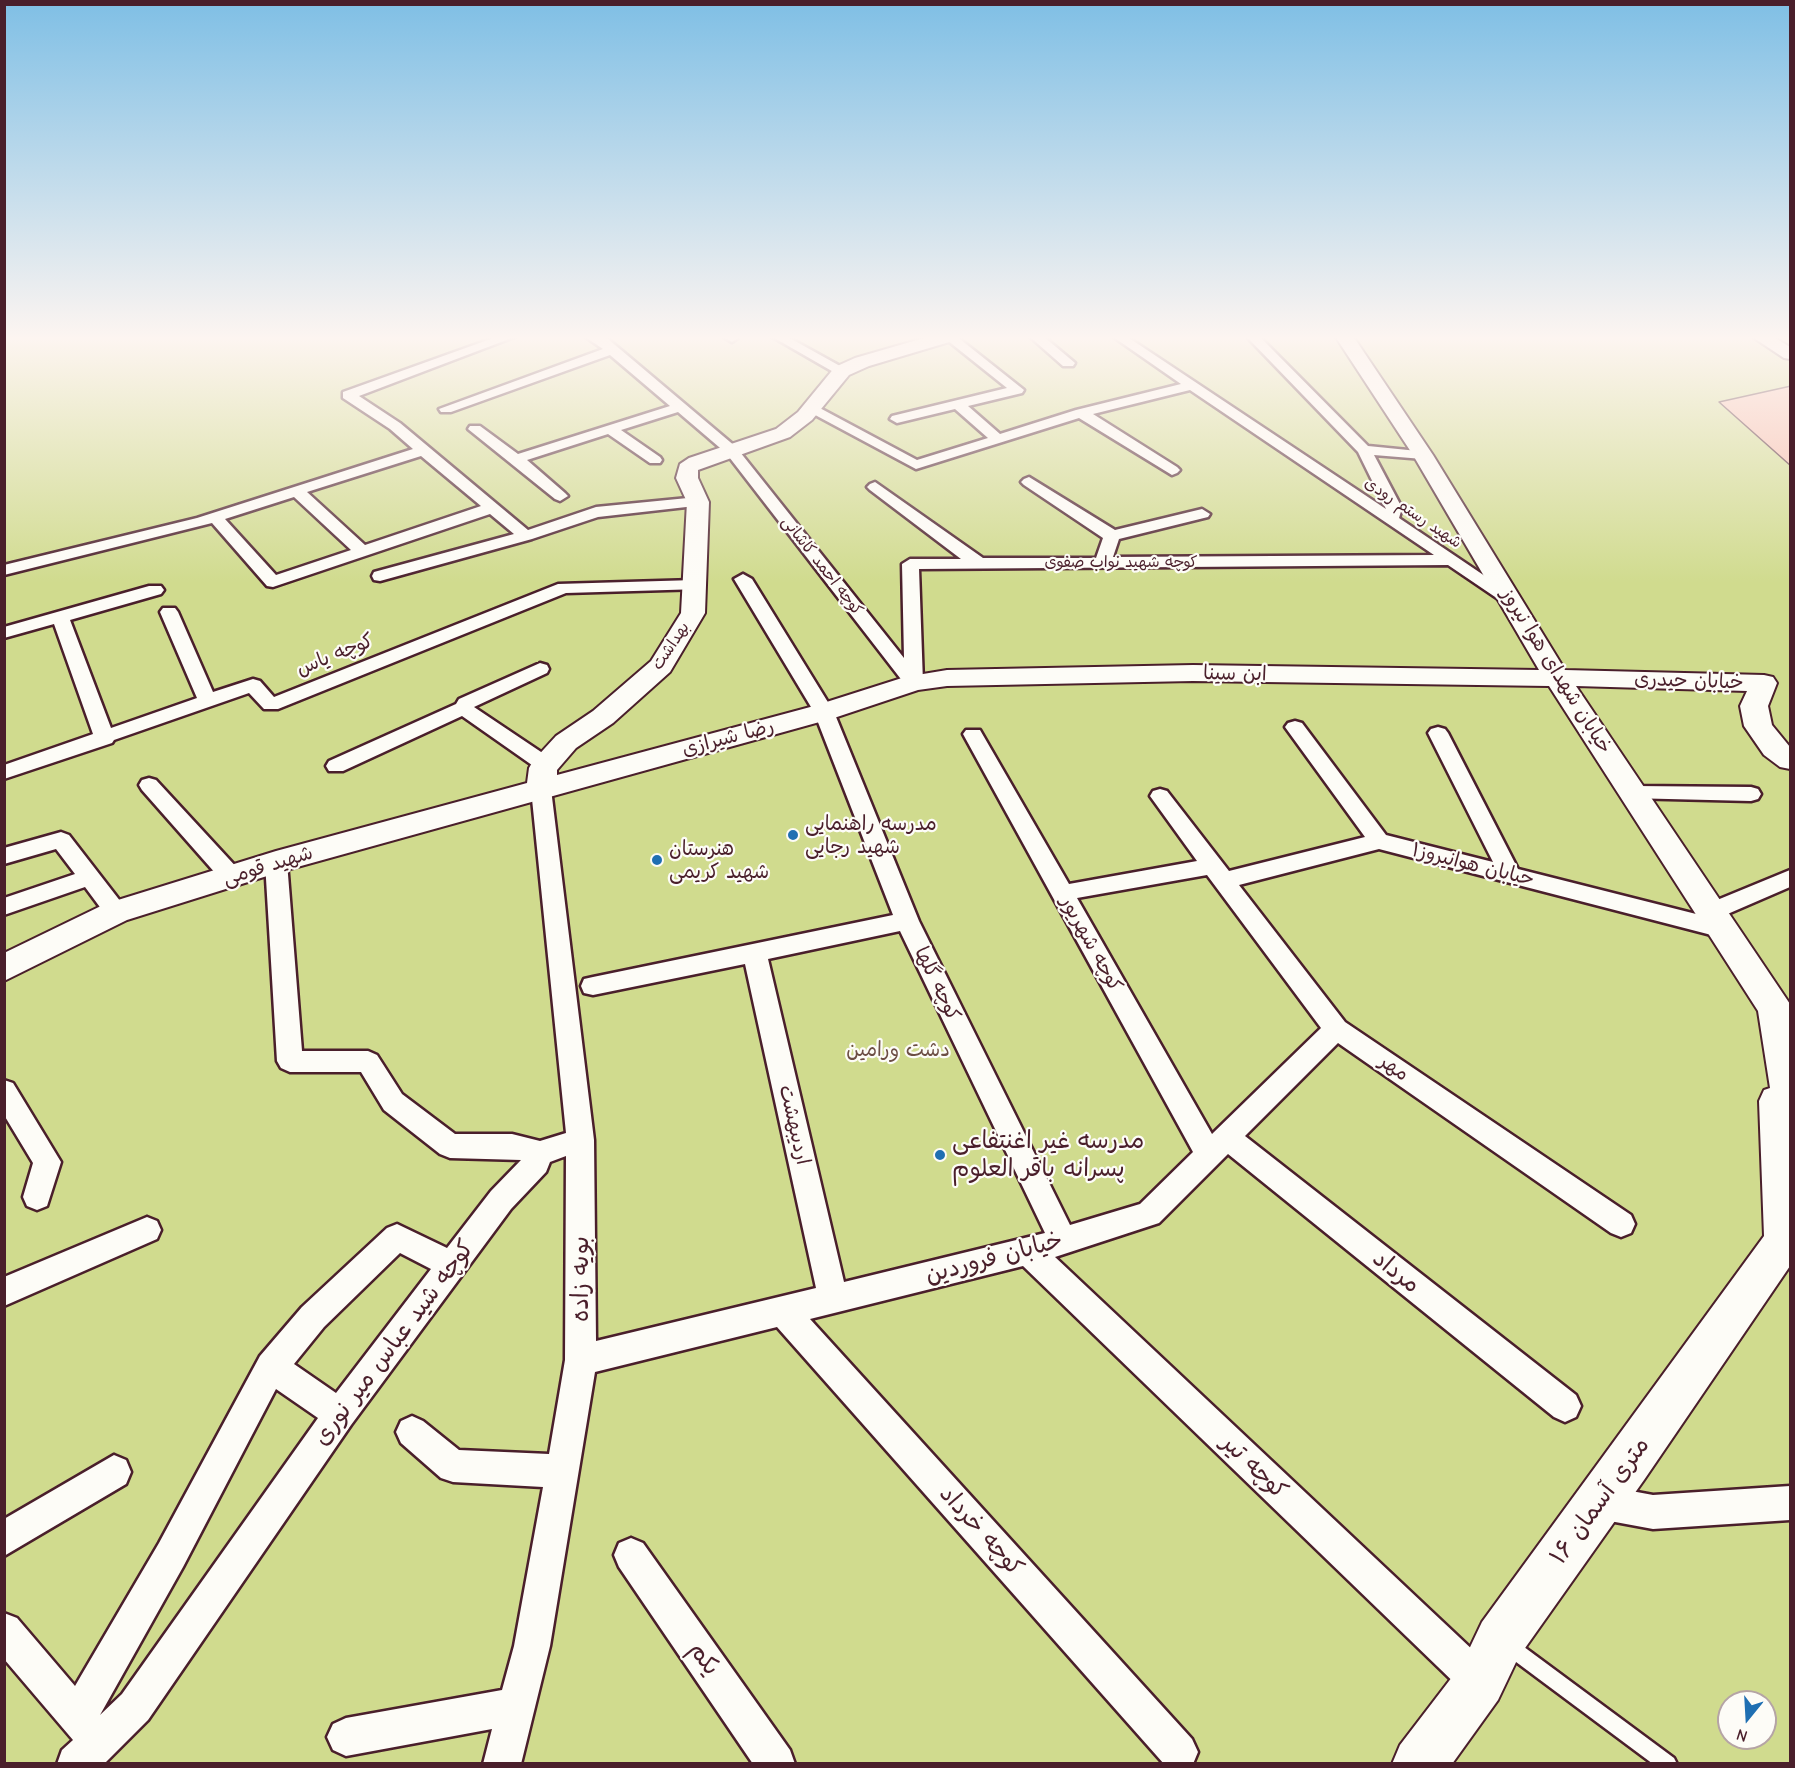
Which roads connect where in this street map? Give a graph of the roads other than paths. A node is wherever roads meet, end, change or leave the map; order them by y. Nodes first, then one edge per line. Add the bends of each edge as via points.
1 (384, 419) edge
2 (643, 419) edge
3 (694, 419) edge
4 (799, 419) edge
5 (830, 419) edge
6 (974, 419) edge
7 (1064, 419) edge
8 (1090, 419) edge
9 (1240, 419) edge
10 (1333, 419) edge
11 (1399, 419) edge
12 (475, 429) dead end
13 (610, 429) junction
14 (999, 439) junction
15 (424, 450) junction
16 (731, 450) junction
17 (1364, 450) junction
18 (1423, 455) junction
19 (516, 459) junction
20 (655, 460) dead end
21 (1172, 470) dead end
22 (1029, 482) dead end
23 (875, 487) dead end
24 (297, 491) junction
25 (560, 496) dead end
26 (698, 502) junction
27 (492, 508) junction
28 (1202, 514) dead end
29 (215, 517) junction
30 (1391, 519) junction
31 (526, 536) junction
32 (1112, 536) junction
33 (363, 552) junction
34 (1450, 560) junction
35 (1103, 562) junction
36 (978, 563) junction
37 (4, 570) edge
38 (380, 576) dead end
39 (743, 579) dead end
40 (695, 585) junction
41 (155, 590) dead end
42 (1510, 599) junction
43 (169, 612) dead end
44 (60, 617) junction
45 (4, 633) edge
46 (540, 669) dead end
47 (1557, 678) junction
48 (914, 682) junction
49 (1764, 683) junction
50 (1791, 692) edge
51 (208, 702) junction
52 (463, 708) junction
53 (824, 712) junction
54 (1295, 727) dead end
55 (1438, 733) dead end
56 (972, 734) dead end
57 (105, 739) junction
58 (1791, 760) edge
59 (336, 766) dead end
60 (4, 772) edge
61 (543, 777) junction
62 (149, 785) dead end
63 (1634, 793) junction
64 (1751, 794) dead end
65 (1160, 796) dead end
66 (1379, 841) junction
67 (4, 856) edge
68 (276, 862) junction
69 (1218, 873) junction
70 (1510, 874) junction
71 (89, 877) junction
72 (232, 877) junction
73 (1791, 878) edge
74 (1062, 893) junction
75 (4, 908) edge
76 (116, 912) junction
77 (1718, 920) junction
78 (907, 921) junction
79 (754, 951) junction
80 (4, 969) edge
81 (593, 986) dead end
82 (1771, 1003) junction
83 (1336, 1029) junction
84 (1791, 1032) edge
85 (4, 1092) edge
86 (1786, 1096) edge
87 (580, 1140) junction
88 (1217, 1146) junction
89 (540, 1153) junction
90 (37, 1197) dead end
91 (1621, 1224) dead end
92 (147, 1230) dead end
93 (1787, 1231) edge
94 (1063, 1240) junction
95 (1028, 1251) junction
96 (452, 1265) junction
97 (4, 1292) edge
98 (833, 1298) junction
99 (783, 1311) junction
100 (581, 1360) junction
101 (272, 1367) junction
102 (1565, 1406) dead end
103 (340, 1414) junction
104 (412, 1432) dead end
105 (562, 1471) junction
106 (114, 1472) dead end
107 (1599, 1502) junction
108 (1791, 1503) edge
109 (4, 1539) edge
110 (631, 1556) dead end
111 (4, 1631) edge
112 (1500, 1640) junction
113 (1480, 1682) junction
114 (517, 1706) junction
115 (346, 1737) dead end
116 (84, 1740) edge
117 (1179, 1752) dead end
118 (502, 1764) edge
119 (776, 1764) edge
120 (1419, 1764) edge
121 (1668, 1764) edge

1 - 15 street
2 - 13 street
3 - 16 street, کوچه احمد کاشانی
4 - 16 street via 783,433
5 - 14 street via 916,465
6 - 14 street
7 - 14 street
8 - 21 street
9 - 30 street, شهید رستم رودی
10 - 17 street
11 - 18 street, خیابان شهدای هوا نیروز
12 - 19 street
13 - 19 street
13 - 20 street
15 - 24 street
15 - 27 street
16 - 26 street, بهداشت via 687,468 687,478
16 - 48 street, کوچه احمد کاشانی
17 - 18 street
17 - 30 street via 1395,508
18 - 42 street, خیابان شهدای هوا نیروز
19 - 25 street
22 - 32 street
23 - 36 street
24 - 29 street
24 - 33 street
26 - 31 street via 596,512
26 - 40 street, بهداشت
27 - 31 street
27 - 33 street
28 - 32 street
29 - 33 street via 273,582
29 - 37 street
30 - 34 street, شهید رستم رودی
31 - 38 street
32 - 35 street
34 - 35 street, کوچه شهید نواب صفوی
34 - 42 street, شهید رستم رودی
35 - 36 street, کوچه شهید نواب صفوی
36 - 48 street, کوچه شهید نواب صفوی via 910,564
39 - 53 street, کوچه گلها
40 - 51 street, کوچه یاس via 564,588 271,705 253,685
40 - 61 street, بهداشت via 693,613 662,666 603,717 566,742
41 - 44 street
42 - 47 street, خیابان شهدای هوا نیروز
43 - 51 street
44 - 45 street
44 - 57 street
46 - 52 street via 466,703
47 - 48 street, ابن سینا via 1193,673
47 - 49 street, خیابان حیدری
47 - 63 street, خیابان شهدای هوا نیروز
48 - 53 street, رضا شیرازی
49 - 50 street
49 - 58 street, خیابان حیدری via 1754,706 1758,726 1774,749
51 - 57 street, کوچه یاس
52 - 59 street
52 - 61 street
53 - 61 street, رضا شیرازی
53 - 78 street, کوچه گلها
54 - 66 street
55 - 70 street
56 - 74 street, کوچه شهریور
57 - 60 street, کوچه یاس
61 - 68 street, شهید قومی
61 - 87 street, بویه زاده
62 - 72 street
63 - 64 street
63 - 77 street, خیابان شهدای هوا نیروز
65 - 69 street, مهر
66 - 69 street, حیابان هوانیروز۱
66 - 70 street, حیابان هوانیروز۱
67 - 71 street via 61,840
68 - 72 street, شهید قومی
68 - 89 street via 290,1061 368,1062 393,1102 450,1146 512,1146
69 - 74 street, حیابان هوانیروز۱
69 - 83 street, مهر
70 - 77 street, حیابان هوانیروز۱
71 - 75 street
71 - 76 street
72 - 76 street, شهید قومی
73 - 77 street
74 - 88 street, کوچه شهریور
76 - 80 street, شهید قومی
77 - 82 street, خیابان شهدای هوا نیروز
78 - 79 street
78 - 94 street, کوچه گلها
79 - 81 street
79 - 98 street, اردیبهشت
82 - 84 street, خیابان شهدای هوا نیروز
82 - 86 street, خیابان شهدای هوا نیروز via 1781,1040
83 - 88 street, خیابان فروردین
83 - 91 street, مهر
85 - 90 street via 47,1162
86 - 93 street, ۱۶ متری آسمان
87 - 89 street
87 - 100 street, بویه زاده
88 - 94 street, خیابان فروردین via 1149,1214
88 - 102 street, مرداد
89 - 96 street, کوچه شید عباس میر نوری via 536,1163 501,1200
92 - 97 street
93 - 107 street, ۱۶ متری آسمان
94 - 95 street, خیابان فروردین
95 - 98 street, خیابان فروردین
95 - 113 street, کوچه تیر
96 - 101 street via 397,1237 313,1317
96 - 103 street, کوچه شید عباس میر نوری
98 - 99 street, خیابان فروردین
99 - 100 street, خیابان فروردین
99 - 117 street, کوچه خرداد
100 - 105 street, بویه زاده
101 - 103 street
101 - 116 street via 171,1555
103 - 116 street, کوچه شید عباس میر نوری via 135,1707
104 - 105 street via 453,1466
105 - 114 street, بویه زاده via 532,1646
106 - 109 street
107 - 108 street via 1653,1512
107 - 112 street, ۱۶ متری آسمان
110 - 119 street, یکم
111 - 116 street
112 - 113 street, ۱۶ متری آسمان
112 - 121 lane
113 - 120 street, ۱۶ متری آسمان
114 - 115 street
114 - 118 street, بویه زاده

